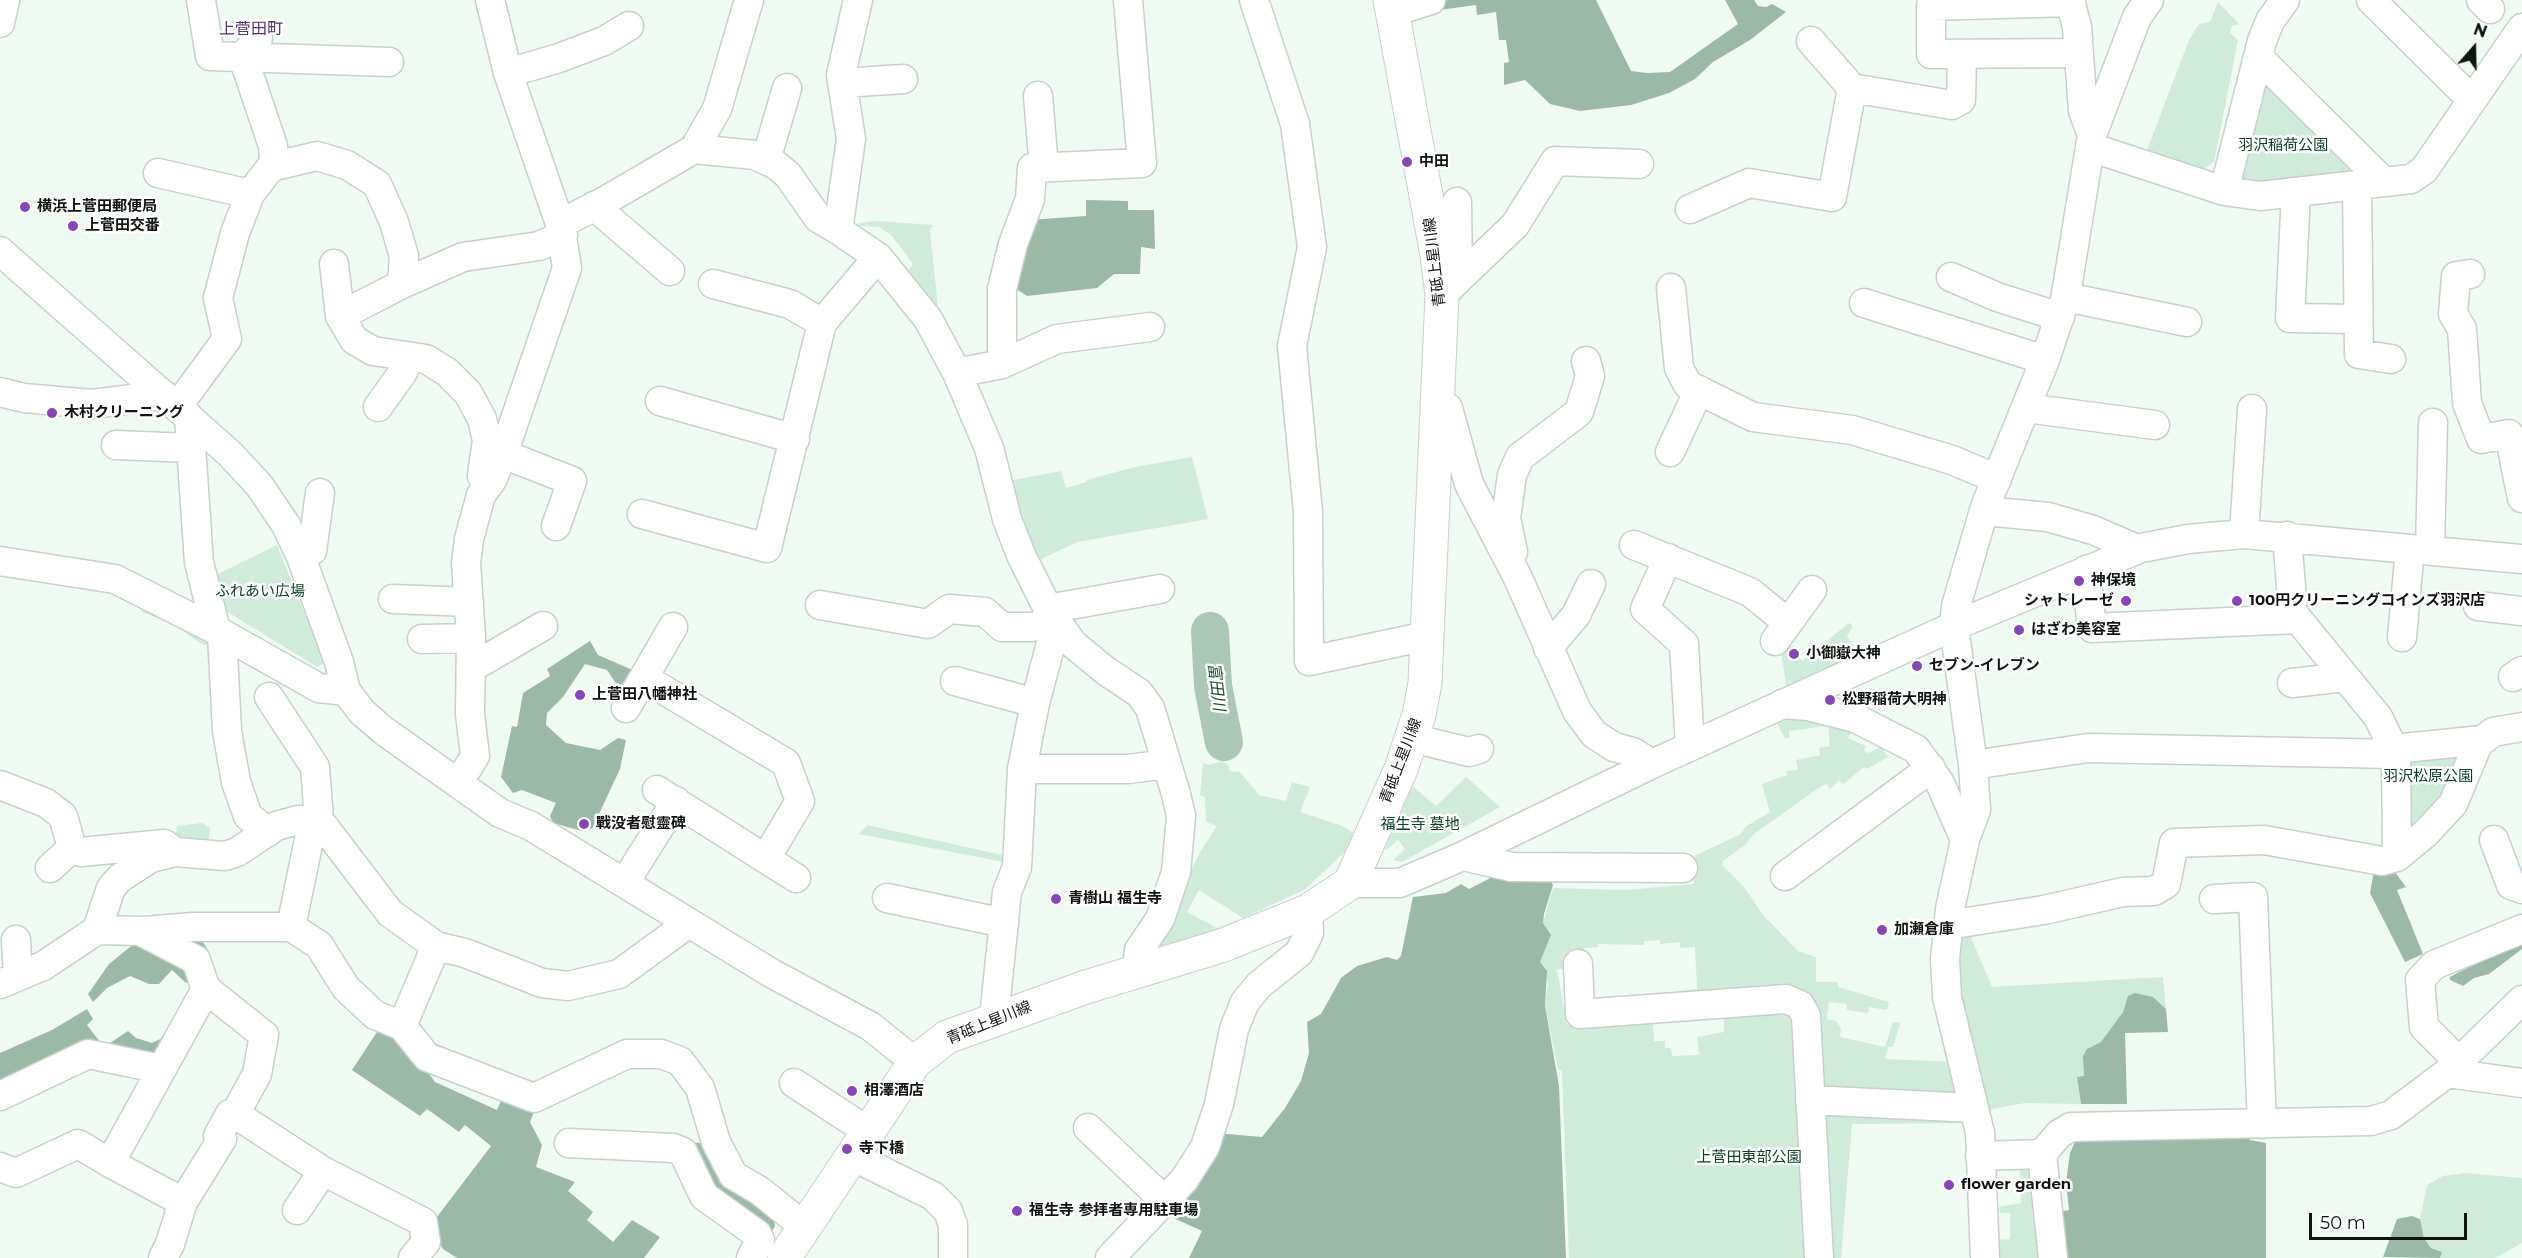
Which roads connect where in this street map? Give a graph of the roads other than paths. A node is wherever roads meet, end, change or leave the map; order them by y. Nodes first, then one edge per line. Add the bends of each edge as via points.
1 (5, 0) edge
2 (201, 0) edge
3 (490, 0) edge
4 (749, 0) edge
5 (858, 0) edge
6 (1128, 0) edge
7 (1254, 0) edge
8 (1431, 0) edge
9 (2149, 0) edge
10 (2285, 0) edge
11 (2371, 0) edge
12 (2071, 1) edge
13 (1391, 6) edge
14 (0, 22) edge
15 (629, 26) dead end
16 (2522, 28) edge
17 (1811, 41) dead end
18 (251, 47) junction
19 (2077, 53) junction
20 (1962, 55) junction
21 (2258, 57) junction
22 (389, 62) dead end
23 (508, 73) junction
24 (903, 79) dead end
25 (843, 83) junction
26 (787, 88) dead end
27 (1852, 88) junction
28 (1038, 96) dead end
29 (2472, 100) junction
30 (2091, 141) junction
31 (694, 149) junction
32 (766, 160) junction
33 (1639, 164) dead end
34 (271, 167) junction
35 (1044, 168) junction
36 (158, 173) dead end
37 (2370, 184) junction
38 (2224, 191) junction
39 (2296, 192) junction
40 (250, 194) junction
41 (1457, 202) dead end
42 (594, 206) junction
43 (1690, 209) dead end
44 (561, 230) junction
45 (838, 230) junction
46 (0, 251) edge
47 (878, 257) junction
48 (334, 264) dead end
49 (670, 271) dead end
50 (2470, 274) dead end
51 (1951, 277) dead end
52 (402, 284) junction
53 (712, 287) dead end
54 (1450, 287) junction
55 (1671, 288) dead end
56 (1864, 303) dead end
57 (2063, 307) junction
58 (340, 316) junction
59 (2358, 319) junction
60 (822, 323) junction
61 (2178, 326) dead end
62 (1150, 327) dead end
63 (409, 358) junction
64 (2391, 359) dead end
65 (2045, 360) junction
66 (1586, 361) dead end
67 (1002, 364) junction
68 (957, 373) junction
69 (1699, 390) junction
70 (0, 392) edge
71 (659, 402) dead end
72 (1436, 403) junction
73 (176, 407) junction
74 (378, 407) dead end
75 (2026, 408) junction
76 (2252, 409) dead end
77 (2433, 423) dead end
78 (2155, 425) dead end
79 (795, 438) junction
80 (116, 445) dead end
81 (191, 448) junction
82 (1670, 452) dead end
83 (503, 454) junction
84 (1997, 479) junction
85 (320, 493) dead end
86 (481, 495) junction
87 (2522, 498) edge
88 (1984, 511) junction
89 (642, 514) dead end
90 (556, 526) dead end
91 (2244, 534) junction
92 (2287, 536) junction
93 (1634, 545) dead end
94 (2137, 549) junction
95 (2420, 549) junction
96 (301, 557) junction
97 (1668, 558) junction
98 (2522, 559) edge
99 (0, 561) edge
100 (2086, 570) junction
101 (1518, 578) junction
102 (1591, 584) dead end
103 (1160, 590) dead end
104 (1812, 590) dead end
105 (393, 599) dead end
106 (469, 602) junction
107 (820, 605) dead end
108 (2478, 606) dead end
109 (2522, 611) edge
110 (1052, 615) junction
111 (2298, 619) junction
112 (543, 626) dead end
113 (1954, 626) junction
114 (673, 627) dead end
115 (225, 636) junction
116 (1427, 636) junction
117 (2402, 637) dead end
118 (471, 638) junction
119 (422, 639) dead end
120 (1548, 648) junction
121 (339, 662) junction
122 (471, 668) junction
123 (2345, 677) junction
124 (644, 678) junction
125 (955, 681) dead end
126 (2292, 683) dead end
127 (346, 691) junction
128 (1035, 703) junction
129 (1782, 704) junction
130 (626, 708) dead end
131 (2522, 727) edge
132 (1412, 738) junction
133 (2482, 740) junction
134 (1690, 746) junction
135 (1479, 749) dead end
136 (2395, 752) junction
137 (1167, 764) junction
138 (1652, 764) junction
139 (1973, 765) junction
140 (1931, 768) junction
141 (467, 769) junction
142 (1022, 769) junction
143 (0, 785) edge
144 (316, 820) junction
145 (531, 826) junction
146 (268, 832) junction
147 (1965, 840) junction
148 (2494, 840) dead end
149 (72, 848) junction
150 (175, 852) junction
151 (1463, 856) junction
152 (2397, 857) junction
153 (766, 858) junction
154 (50, 868) dead end
155 (1683, 868) dead end
156 (1785, 876) dead end
157 (795, 878) dead end
158 (625, 882) junction
159 (1350, 884) junction
160 (2522, 889) edge
161 (888, 898) dead end
162 (2214, 899) dead end
163 (1308, 911) junction
164 (688, 923) junction
165 (1004, 923) junction
166 (1948, 925) junction
167 (291, 927) junction
168 (2522, 929) edge
169 (97, 930) junction
170 (143, 931) junction
171 (16, 940) dead end
172 (436, 946) junction
173 (1578, 964) dead end
174 (1137, 972) junction
175 (9, 980) edge
176 (206, 989) junction
177 (2522, 1000) edge
178 (994, 1018) junction
179 (402, 1026) junction
180 (915, 1062) junction
181 (2453, 1067) junction
182 (161, 1069) junction
183 (794, 1083) dead end
184 (2522, 1083) edge
185 (0, 1096) edge
186 (1810, 1100) junction
187 (1974, 1108) junction
188 (235, 1114) junction
189 (2262, 1124) junction
190 (1088, 1128) dead end
191 (569, 1143) dead end
192 (861, 1144) junction
193 (2042, 1154) junction
194 (1980, 1156) junction
195 (110, 1163) junction
196 (0, 1167) edge
197 (323, 1171) junction
198 (1164, 1200) junction
199 (183, 1202) junction
200 (297, 1210) dead end
201 (806, 1228) junction
202 (163, 1258) edge
203 (413, 1258) edge
204 (751, 1258) edge
205 (784, 1258) edge
206 (953, 1258) edge
207 (1110, 1258) edge
208 (1819, 1258) edge
209 (1985, 1258) edge
210 (2053, 1258) edge

1 - 14 street
2 - 18 street via 210,56
3 - 23 street
4 - 31 street via 717,109
5 - 25 street
6 - 35 street via 1142,163
7 - 116 street via 1295,124 1312,247 1292,346 1308,512 1309,661
8 - 13 street
9 - 30 street via 2137,17
10 - 21 street via 2270,21
11 - 29 street
12 - 19 street
12 - 20 street via 1931,6 1931,54
13 - 54 main road, 青砥上星川線 via 1437,255
15 - 23 street via 586,48
16 - 29 street
17 - 27 street
18 - 22 street
18 - 34 street via 273,146
19 - 20 street
19 - 30 street via 2083,111
20 - 27 street via 1961,100 1953,105
21 - 37 street
21 - 38 street
23 - 44 street
24 - 25 street
25 - 45 street via 851,139
26 - 32 street
27 - 43 street via 1832,197 1749,183
28 - 35 street
29 - 37 street via 2424,170 2412,179
30 - 38 street
30 - 57 street
31 - 32 street via 755,155
31 - 42 street
32 - 45 street via 788,175 818,218
33 - 54 street via 1555,161 1515,225
34 - 40 street
34 - 52 street via 317,156 347,165 377,184 404,255
35 - 67 street via 1032,168 1030,199 1002,288
36 - 40 street
37 - 39 street
37 - 59 street
38 - 39 street via 2260,196
39 - 59 street via 2290,318
40 - 73 street via 235,232 218,298 227,339
41 - 54 street
42 - 44 street
42 - 49 street
44 - 52 street via 539,246 463,258
44 - 83 street via 567,268
45 - 47 street
46 - 73 street
47 - 60 street
47 - 68 street via 928,319
48 - 58 street
50 - 87 street via 2456,276 2452,314 2462,329 2467,403 2481,439 2509,434
51 - 57 street via 1997,297
52 - 58 street
53 - 60 street via 790,304
54 - 72 main road, 青砥上星川線
55 - 69 street via 1679,368 1688,385
56 - 65 street
57 - 61 street
57 - 65 street
58 - 63 street via 354,340 373,351
59 - 64 street via 2359,354
60 - 79 street
62 - 67 street via 1057,339
63 - 74 street
63 - 86 street via 426,359 447,372 468,393 482,419 488,440
65 - 75 street
66 - 101 street via 1590,376 1579,412 1558,417 1520,457 1512,475 1506,518
67 - 68 street
68 - 110 street via 989,448 1017,546
69 - 82 street
69 - 84 street via 1753,417 1852,430 1952,460
70 - 73 street via 92,404
71 - 79 street
72 - 101 street via 1448,408 1468,484
72 - 116 main road, 青砥上星川線
73 - 81 street
73 - 96 street via 259,485 286,525
75 - 78 street
75 - 84 street
76 - 91 street
77 - 95 street
79 - 89 street via 767,548
80 - 81 street
81 - 115 street via 199,562
83 - 86 street
83 - 90 street via 572,481
84 - 88 street
85 - 96 street via 312,551
86 - 106 street via 466,562
88 - 94 street via 2048,517
88 - 113 street via 1964,574
91 - 92 street
91 - 94 street
92 - 95 street
92 - 111 street via 2293,613
93 - 97 street
94 - 100 street
95 - 98 street
95 - 117 street
96 - 121 street
97 - 104 street via 1750,592 1782,632
97 - 134 street via 1645,609 1684,644
99 - 115 street via 115,579
100 - 111 street via 2092,628
100 - 113 street
101 - 120 street
102 - 120 street via 1576,615
103 - 110 street
105 - 106 street
106 - 118 street
107 - 110 street via 928,624 949,609 985,612 1002,627 1032,627
108 - 109 street
110 - 128 street
110 - 137 street via 1073,644 1139,693 1150,708
111 - 123 street
112 - 122 street
113 - 129 street
113 - 139 street
114 - 124 street
115 - 127 street via 319,688
115 - 144 street via 315,767
115 - 146 street via 227,731 236,782 248,816
116 - 132 main road, 青砥上星川線 via 1425,683
118 - 119 street
118 - 122 street
120 - 138 street via 1577,711 1594,734
121 - 127 street
121 - 141 street via 382,708
122 - 141 street via 470,714 475,756
123 - 126 street
123 - 136 street via 2378,717
124 - 130 street
124 - 153 street via 786,763 800,801
125 - 128 street
127 - 145 street via 384,731 500,813
128 - 142 street
129 - 134 street
129 - 140 street via 1835,711 1880,729 1916,749
131 - 133 street via 2493,732
132 - 135 street via 1469,752
132 - 159 main road, 青砥上星川線
133 - 136 street
133 - 152 street via 2453,804
134 - 138 street
136 - 139 street via 2088,748
136 - 152 street
137 - 142 street via 1128,769
137 - 174 street via 1181,816 1176,872 1160,919 1139,950
138 - 151 street
139 - 147 street via 1976,810
140 - 147 street
140 - 156 street
141 - 145 street via 510,802
142 - 165 street via 1017,867 1007,892
143 - 149 street via 46,803 63,816
144 - 146 street via 298,820
144 - 167 street
144 - 172 street via 390,913
145 - 158 street
146 - 150 street via 225,856
147 - 166 street
148 - 160 street via 2511,885
149 - 150 street via 93,853 164,844
149 - 154 street
150 - 169 street via 152,858 120,878 111,888
151 - 155 street via 1511,867
151 - 159 street via 1400,883
152 - 166 street via 2382,861 2264,840 2174,843 2166,884 2154,891 2123,892 2044,910
153 - 157 street
153 - 158 street via 666,796
158 - 164 street
159 - 163 main road, 青砥上星川線
161 - 165 street
162 - 189 street via 2253,897
163 - 174 main road, 青砥上星川線 via 1221,946
163 - 198 street via 1309,933 1299,953 1259,985 1245,1002 1234,1029 1219,1104 1205,1147 1184,1180
164 - 172 street via 619,974 568,986 542,983
164 - 180 street via 870,1026
165 - 178 street
166 - 187 street via 1947,997
167 - 170 street
167 - 179 street via 320,945 346,988 375,1015
168 - 181 street via 2434,965 2420,980 2424,1027
169 - 170 street
169 - 175 street via 43,966
170 - 176 street via 196,960
171 - 175 street
172 - 179 street
173 - 186 street via 1580,1014 1786,999 1800,1005 1806,1016
174 - 178 main road, 青砥上星川線
176 - 182 street
176 - 188 street via 264,1035 257,1074
177 - 181 street
178 - 180 main road, 青砥上星川線 via 947,1037
179 - 201 street via 427,1057 534,1098 627,1054 661,1054 680,1061 699,1088 716,1142 733,1175
180 - 192 main road, 青砥上星川線
181 - 184 street
181 - 189 street via 2391,1115 2371,1121
182 - 185 street via 88,1054
182 - 195 street
183 - 192 street
186 - 187 street
186 - 208 street
187 - 194 street
188 - 197 street
188 - 199 street via 230,1114 218,1136 222,1139
189 - 193 street via 2071,1127 2059,1134
190 - 198 street
191 - 204 street via 673,1148 683,1152 704,1196 757,1234 760,1240
192 - 201 main road, 青砥上星川線
192 - 206 street via 948,1211
193 - 194 street
193 - 210 street
194 - 209 street
195 - 196 street via 78,1144 16,1173
195 - 199 street
197 - 200 street
197 - 203 street via 423,1222 426,1242
198 - 207 street
199 - 202 street
201 - 205 main road, 青砥上星川線

